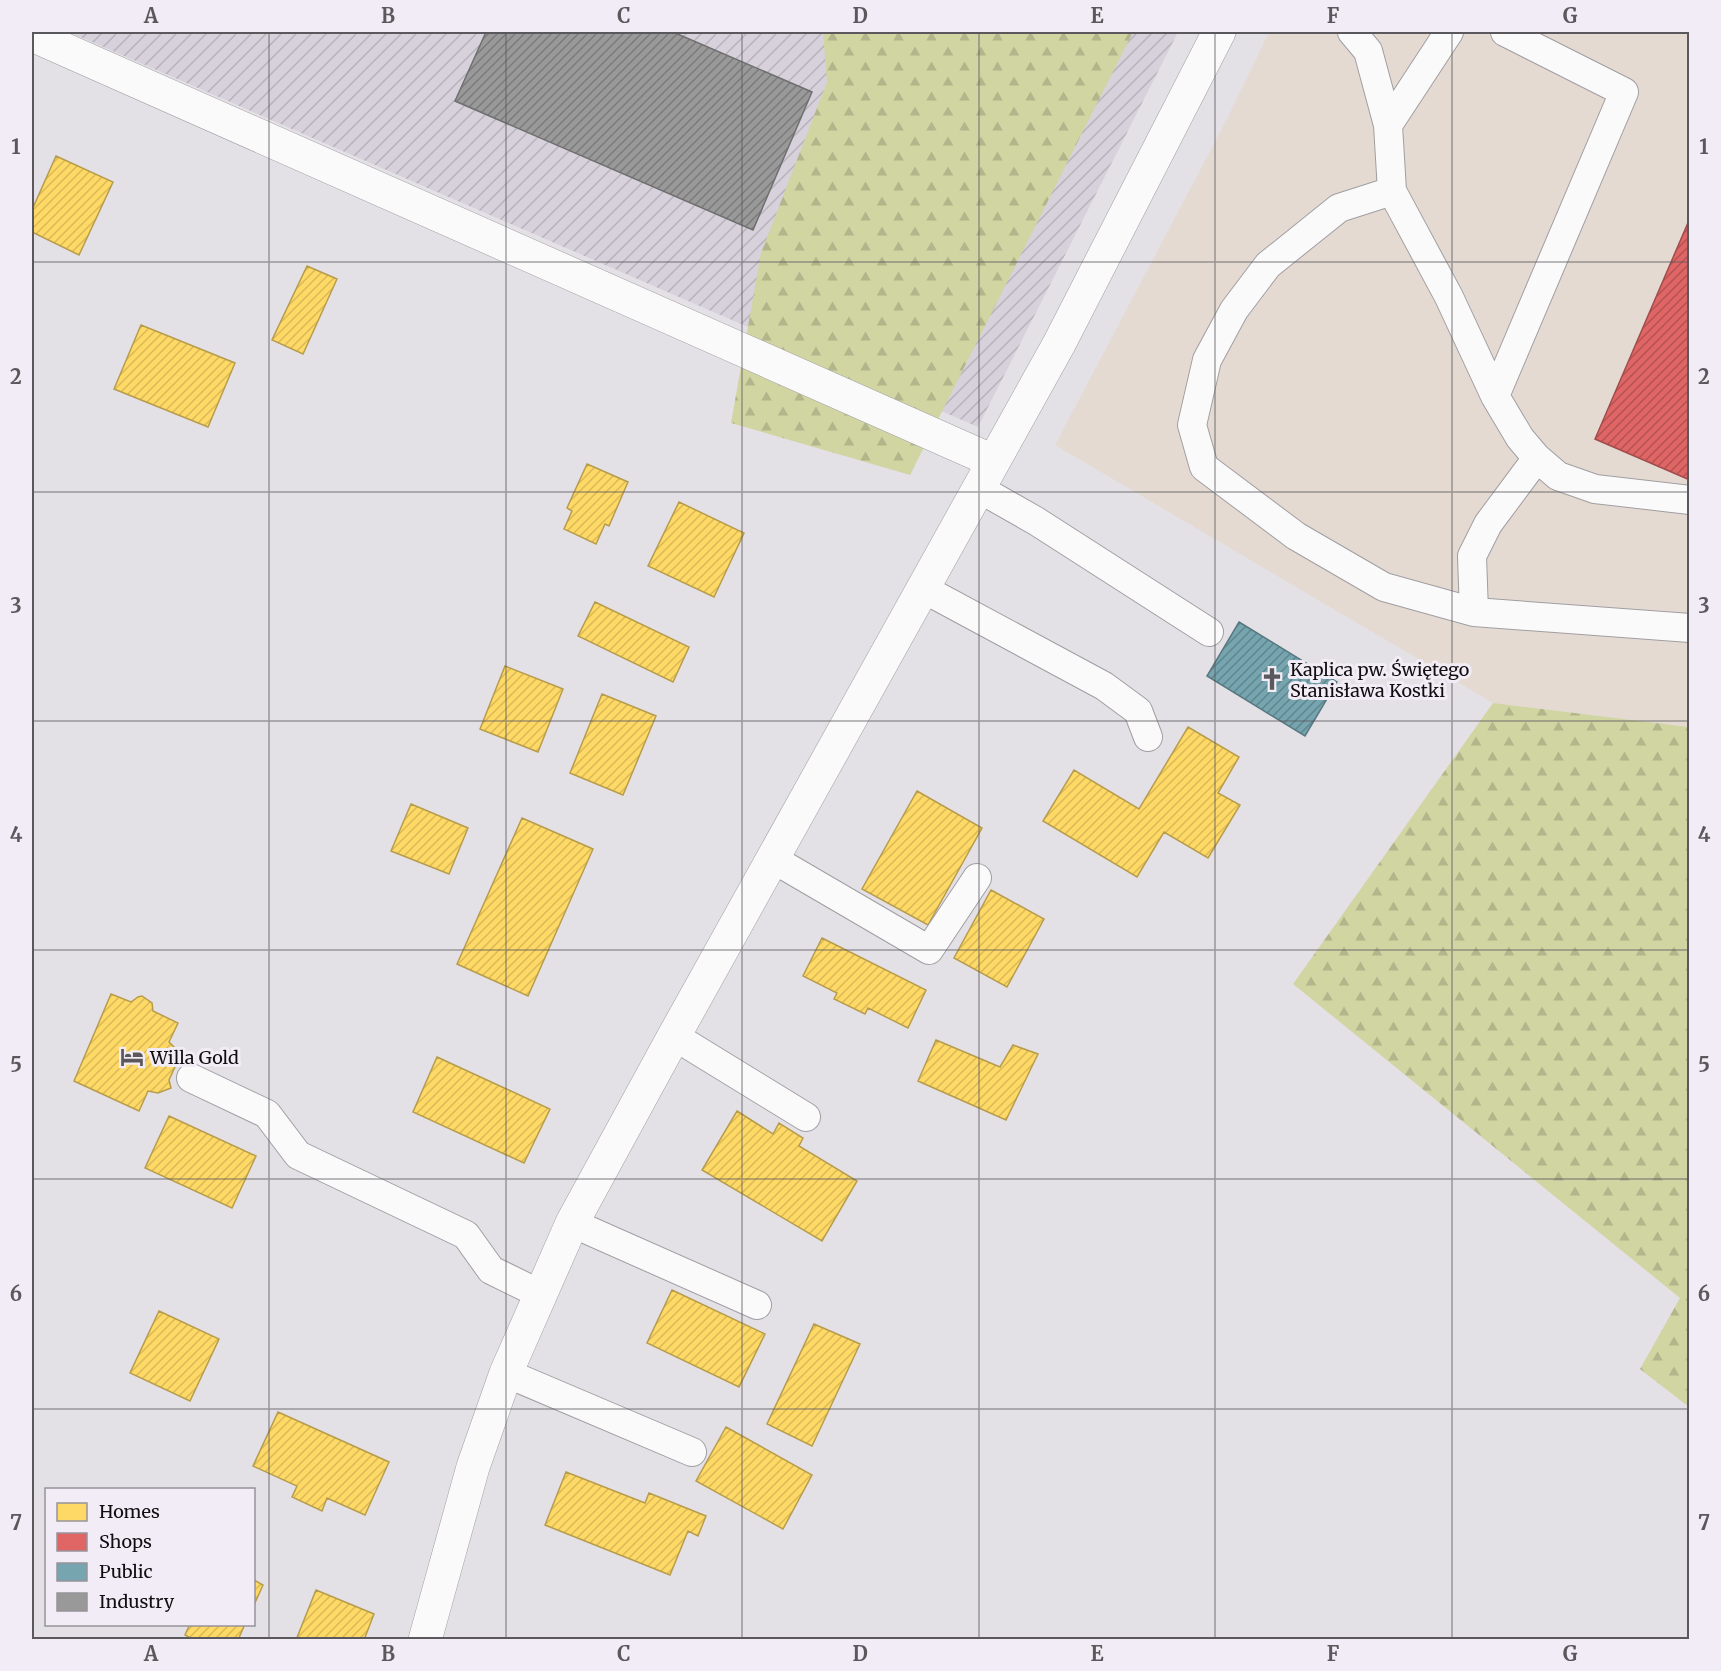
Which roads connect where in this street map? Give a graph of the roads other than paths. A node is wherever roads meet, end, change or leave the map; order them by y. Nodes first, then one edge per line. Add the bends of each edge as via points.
1 (1219, 32) edge
2 (1352, 32) edge
3 (1449, 32) edge
4 (1505, 32) edge
5 (32, 35) edge
6 (1388, 125) junction
7 (1392, 191) junction
8 (1495, 396) junction
9 (1537, 458) junction
10 (986, 474) junction
11 (1689, 500) edge
12 (922, 588) junction
13 (1474, 612) junction
14 (1689, 628) edge
15 (1209, 632) dead end
16 (1148, 737) dead end
17 (772, 859) junction
18 (977, 878) dead end
19 (674, 1036) junction
20 (191, 1078) dead end
21 (806, 1117) dead end
22 (572, 1223) junction
23 (540, 1294) junction
24 (757, 1305) dead end
25 (506, 1373) junction
26 (692, 1452) dead end
27 (425, 1640) edge

1 - 10 main road via 1059,344
2 - 6 lane via 1368,51
3 - 6 lane
4 - 8 lane via 1624,92
5 - 10 main road
6 - 7 lane
7 - 8 lane via 1449,297
7 - 13 lane via 1339,208 1268,265 1234,310 1207,360 1192,425 1204,467 1296,536 1384,587
8 - 9 lane
9 - 11 lane via 1558,476 1595,489
9 - 13 lane via 1488,524 1472,556
10 - 12 main road
10 - 15 lane via 1036,521
12 - 16 lane via 1104,686 1138,711
12 - 17 main road
13 - 14 lane
17 - 18 lane via 929,950
17 - 19 main road
19 - 21 lane
19 - 22 main road
20 - 23 lane via 267,1114 298,1155 466,1235 491,1270
22 - 23 main road
22 - 24 lane
23 - 25 main road
25 - 26 lane
25 - 27 main road via 473,1467

